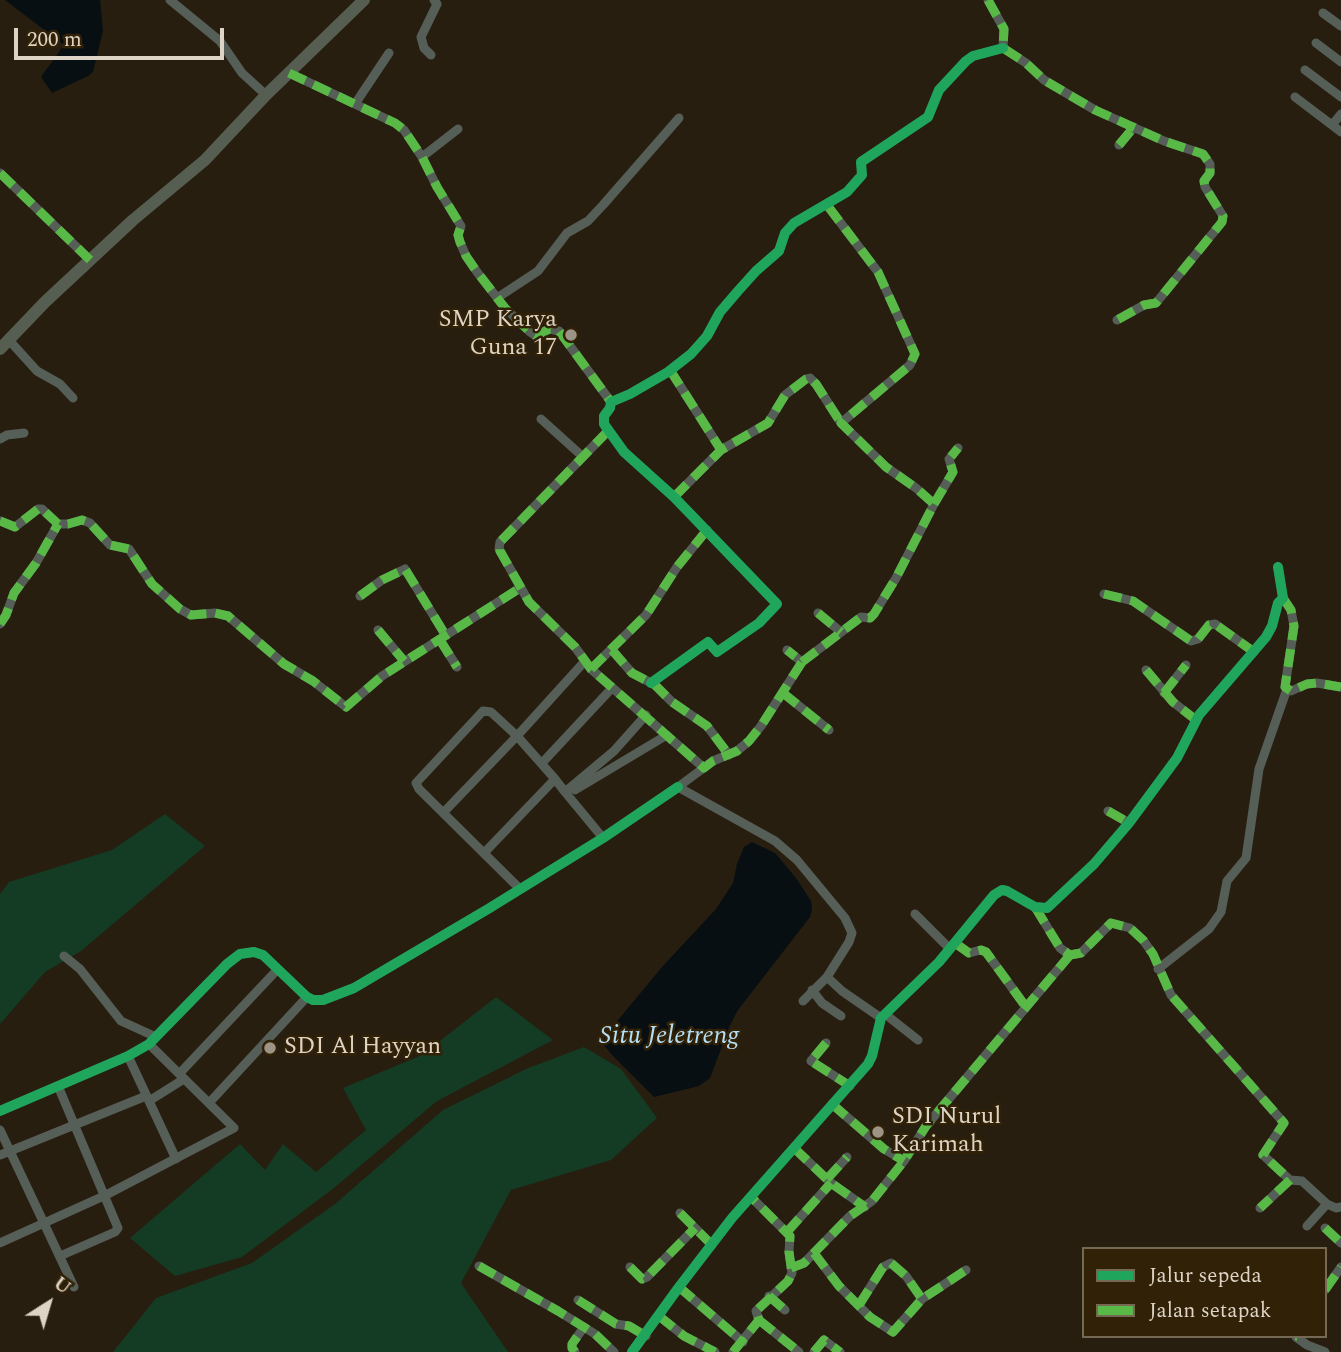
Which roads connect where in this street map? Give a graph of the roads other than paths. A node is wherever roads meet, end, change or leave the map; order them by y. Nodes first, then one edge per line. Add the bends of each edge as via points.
1 (170, 0) edge
2 (364, 0) edge
3 (434, 0) edge
4 (988, 0) edge
5 (1323, 13) dead end
6 (1341, 26) edge
7 (1316, 43) dead end
8 (1003, 48) junction
9 (389, 53) dead end
10 (432, 55) dead end
11 (1341, 62) edge
12 (1305, 70) dead end
13 (289, 73) junction
14 (266, 95) junction
15 (1295, 97) dead end
16 (1341, 97) edge
17 (355, 104) junction
18 (1341, 114) edge
19 (680, 118) dead end
20 (1332, 125) junction
21 (1134, 127) junction
22 (458, 129) dead end
23 (1341, 132) edge
24 (1119, 145) dead end
25 (422, 157) junction
26 (0, 173) edge
27 (827, 205) junction
28 (90, 260) junction
29 (497, 298) junction
30 (1117, 320) dead end
31 (4, 344) edge
32 (670, 370) junction
33 (73, 398) dead end
34 (611, 402) junction
35 (541, 419) dead end
36 (841, 423) junction
37 (608, 430) junction
38 (24, 433) dead end
39 (0, 439) edge
40 (958, 448) dead end
41 (721, 450) junction
42 (582, 456) junction
43 (674, 497) junction
44 (934, 504) junction
45 (0, 521) edge
46 (58, 524) junction
47 (707, 530) junction
48 (1278, 568) dead end
49 (520, 588) junction
50 (1104, 594) dead end
51 (360, 596) dead end
52 (1283, 598) junction
53 (818, 613) dead end
54 (0, 624) edge
55 (378, 630) dead end
56 (841, 632) junction
57 (443, 638) junction
58 (612, 650) junction
59 (786, 650) dead end
60 (1254, 652) junction
61 (404, 661) junction
62 (802, 662) junction
63 (588, 665) junction
64 (1186, 665) dead end
65 (457, 667) dead end
66 (1146, 670) dead end
67 (651, 683) junction
68 (1341, 687) edge
69 (612, 688) junction
70 (1287, 689) junction
71 (783, 693) junction
72 (1164, 693) junction
73 (646, 715) junction
74 (1196, 720) junction
75 (829, 730) dead end
76 (667, 735) junction
77 (517, 736) junction
78 (729, 755) junction
79 (542, 763) junction
80 (704, 768) junction
81 (555, 779) junction
82 (678, 788) junction
83 (566, 793) junction
84 (1108, 811) dead end
85 (443, 813) junction
86 (1129, 823) junction
87 (603, 838) junction
88 (484, 853) junction
89 (520, 889) junction
90 (1034, 907) junction
91 (915, 914) dead end
92 (952, 946) junction
93 (1070, 955) junction
94 (64, 956) dead end
95 (1158, 969) junction
96 (277, 970) junction
97 (827, 977) junction
98 (812, 990) junction
99 (307, 997) junction
100 (803, 1001) dead end
101 (1026, 1007) junction
102 (841, 1016) dead end
103 (883, 1016) junction
104 (918, 1040) dead end
105 (153, 1041) junction
106 (826, 1043) dead end
107 (128, 1056) junction
108 (182, 1076) junction
109 (58, 1086) junction
110 (850, 1086) junction
111 (147, 1098) junction
112 (209, 1103) junction
113 (832, 1104) junction
114 (0, 1111) edge
115 (75, 1124) junction
116 (0, 1132) edge
117 (794, 1148) junction
118 (10, 1151) junction
119 (0, 1155) edge
120 (847, 1157) dead end
121 (176, 1159) junction
122 (904, 1161) junction
123 (1290, 1180) junction
124 (829, 1181) junction
125 (106, 1195) junction
126 (751, 1197) junction
127 (1327, 1204) junction
128 (865, 1207) junction
129 (1341, 1207) edge
130 (1260, 1208) dead end
131 (680, 1213) dead end
132 (44, 1223) junction
133 (1307, 1226) dead end
134 (695, 1228) junction
135 (1325, 1228) dead end
136 (787, 1232) junction
137 (0, 1243) edge
138 (1341, 1243) edge
139 (712, 1245) junction
140 (814, 1253) junction
141 (60, 1256) junction
142 (479, 1266) dead end
143 (630, 1267) dead end
144 (1341, 1267) edge
145 (791, 1268) junction
146 (966, 1269) dead end
147 (74, 1286) dead end
148 (679, 1287) junction
149 (1327, 1287) edge
150 (769, 1296) junction
151 (922, 1299) junction
152 (578, 1300) dead end
153 (859, 1305) junction
154 (785, 1310) dead end
155 (659, 1316) junction
156 (759, 1320) junction
157 (584, 1327) junction
158 (646, 1336) junction
159 (1297, 1338) edge
160 (743, 1342) junction
161 (575, 1352) edge
162 (614, 1352) edge
163 (632, 1352) edge
164 (715, 1352) edge
165 (733, 1352) edge
166 (799, 1352) edge
167 (814, 1352) edge
168 (841, 1352) edge
169 (1325, 1352) edge

1 - 14 street via 220,41 242,73
2 - 13 main road
3 - 10 street via 437,6 421,37
4 - 8 street via 1004,29
5 - 6 street
7 - 11 street
8 - 21 street via 1060,91
8 - 27 street via 966,61 939,90 928,117 861,162 862,175 848,192
9 - 17 street
12 - 16 street
13 - 14 main road
13 - 17 street
14 - 28 main road via 205,160
15 - 20 street
17 - 25 street via 399,125
18 - 20 street
19 - 29 street via 597,212 567,233 538,271
20 - 23 street
21 - 24 street
21 - 30 street via 1203,154 1210,164 1205,187 1223,216 1156,303
22 - 25 street
25 - 29 street via 461,226 458,235 466,256
26 - 28 street
27 - 32 street via 794,223 779,251 720,312 700,345
27 - 36 street via 878,272 915,354 910,365
28 - 31 main road
29 - 34 street via 533,335 549,328 559,331
31 - 33 street
32 - 34 street
32 - 41 street
34 - 37 street via 603,420
35 - 42 street
36 - 41 street via 810,378 785,396 768,423
36 - 44 street
37 - 42 street
37 - 43 street via 633,463
38 - 39 street
40 - 44 street via 949,460 953,472
41 - 43 street
42 - 49 street via 500,542 500,551
43 - 47 street
44 - 56 street via 874,614 861,617
45 - 46 street via 15,527 42,509
46 - 54 street via 13,593
46 - 61 street via 90,523 110,545 129,549 152,584 180,609 191,615 228,615 284,664 344,706
47 - 58 street via 646,615
47 - 67 street via 776,604 759,623 717,652 708,642
48 - 52 street
49 - 57 street
49 - 63 street
50 - 60 street via 1133,601 1191,640 1215,624
51 - 57 street via 405,569
52 - 60 street
52 - 70 street via 1294,626 1284,680
53 - 56 street
55 - 61 street
56 - 62 street
57 - 61 street
57 - 65 street
58 - 63 street
58 - 67 street via 632,673
59 - 62 street
60 - 74 street
62 - 71 street
63 - 69 street
63 - 77 street
64 - 72 street
66 - 72 street
67 - 78 street via 707,726
68 - 70 street via 1317,683
69 - 73 street
69 - 79 street
70 - 95 street via 1259,769 1246,858 1227,881 1221,912 1209,929
71 - 75 street
71 - 78 street via 748,741
72 - 74 street
73 - 76 street
73 - 83 street
74 - 86 street via 1177,758
76 - 80 street
76 - 83 street
77 - 79 street
77 - 85 street
77 - 85 street via 491,712 479,713 416,783
78 - 80 street
79 - 81 street
80 - 82 street
81 - 83 street
81 - 88 street
82 - 87 street
82 - 97 street via 775,841 845,918 852,933
83 - 87 street
84 - 86 street
85 - 88 street
86 - 90 street via 1051,905
87 - 89 street
88 - 89 street
89 - 99 street via 354,988 323,1000
90 - 92 street via 1007,891 998,892
90 - 93 street via 1060,948
91 - 92 street
92 - 101 street via 969,953 986,952
92 - 103 street
93 - 95 street via 1081,953 1111,923 1130,928 1143,940
93 - 101 street
94 - 105 street via 121,1021
95 - 123 street via 1177,1002 1284,1123 1263,1155
96 - 99 street
96 - 105 street via 259,953 240,954
96 - 108 street
97 - 98 street
97 - 103 street via 849,997
98 - 100 street
98 - 102 street
99 - 112 street
101 - 122 street via 926,1126
103 - 104 street
103 - 110 street via 872,1056
105 - 107 street
105 - 108 street
106 - 110 street via 811,1061
107 - 109 street
107 - 111 street
108 - 111 street
108 - 112 street
109 - 114 street
109 - 115 street
110 - 113 street
111 - 115 street
111 - 121 street
112 - 121 street via 234,1128
113 - 117 street
113 - 122 street
115 - 118 street
115 - 125 street
116 - 118 street
117 - 124 street
117 - 126 street
118 - 119 street
118 - 132 street
120 - 124 street
121 - 125 street
122 - 128 street
123 - 127 street via 1302,1181
123 - 130 street
124 - 128 street
124 - 136 street
125 - 132 street
125 - 141 street via 118,1223 116,1231
126 - 136 street
126 - 139 street
127 - 129 street
127 - 133 street
128 - 140 street
131 - 134 street
132 - 137 street
132 - 141 street
134 - 139 street
134 - 143 street via 647,1277 642,1279
135 - 138 street
136 - 145 street
139 - 148 street
140 - 145 street
140 - 153 street
141 - 147 street
142 - 157 street
144 - 149 street
145 - 150 street via 790,1278
146 - 151 street
148 - 155 street
148 - 160 street
150 - 154 street
150 - 156 street via 756,1311
151 - 153 street via 893,1332
151 - 153 street via 891,1263
152 - 158 street
155 - 158 street
155 - 164 street
156 - 160 street
156 - 166 street
157 - 161 street via 572,1344
157 - 162 street
158 - 163 street
159 - 169 street
160 - 165 street
167 - 168 street via 824,1340

